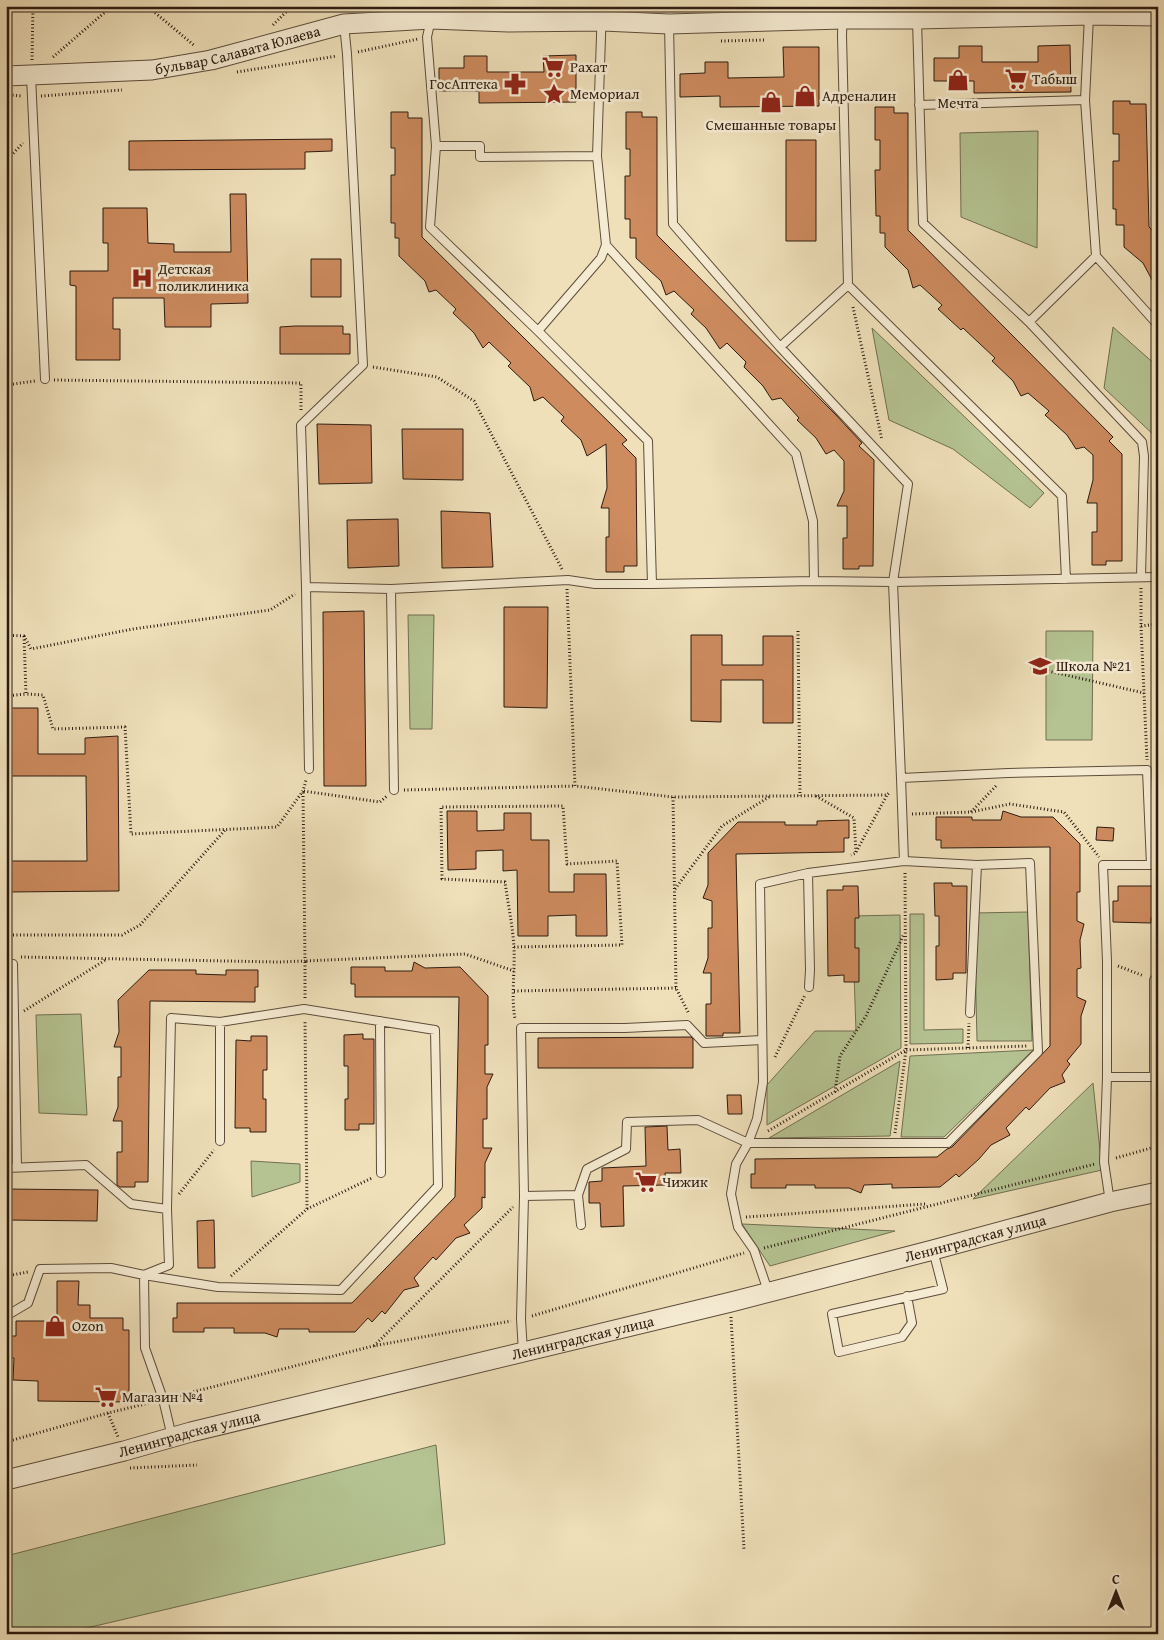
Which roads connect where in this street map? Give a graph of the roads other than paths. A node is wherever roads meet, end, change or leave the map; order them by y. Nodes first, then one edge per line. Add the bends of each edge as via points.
1 (1089, 11) edge
2 (843, 12) edge
3 (602, 13) edge
4 (1158, 16) edge
5 (431, 19) junction
6 (917, 19) junction
7 (344, 24) junction
8 (669, 24) junction
9 (6, 76) edge
10 (31, 76) junction
11 (1085, 100) junction
12 (920, 105) junction
13 (436, 146) junction
14 (597, 156) junction
15 (606, 245) junction
16 (1096, 256) junction
17 (848, 285) junction
18 (1029, 322) junction
19 (1158, 325) edge
20 (538, 332) junction
21 (780, 347) junction
22 (45, 379) road end
23 (1142, 577) junction
24 (1158, 577) edge
25 (1066, 578) junction
26 (814, 581) junction
27 (892, 582) junction
28 (652, 584) junction
29 (306, 587) junction
30 (391, 589) junction
31 (309, 769) dead end
32 (901, 778) junction
33 (394, 790) road end
34 (904, 861) junction
35 (977, 865) junction
36 (1154, 865) edge
37 (808, 873) junction
38 (6, 964) edge
39 (1156, 978) edge
40 (809, 987) road end
41 (970, 1013) road end
42 (380, 1021) junction
43 (220, 1022) junction
44 (762, 1040) junction
45 (1107, 1078) junction
46 (220, 1141) road end
47 (748, 1143) junction
48 (17, 1167) junction
49 (6, 1168) edge
50 (381, 1173) road end
51 (1158, 1192) edge
52 (578, 1195) junction
53 (524, 1196) junction
54 (1110, 1202) junction
55 (167, 1209) junction
56 (581, 1225) dead end
57 (933, 1250) junction
58 (144, 1275) junction
59 (768, 1291) junction
60 (907, 1296) junction
61 (6, 1316) edge
62 (523, 1352) junction
63 (172, 1438) junction
64 (6, 1480) edge

1 - 4 street, бульвар Салавата Юлаева
1 - 6 street, бульвар Салавата Юлаева
1 - 11 lane
2 - 6 street, бульвар Салавата Юлаева
2 - 8 street, бульвар Салавата Юлаева
2 - 17 lane
3 - 5 street, бульвар Салавата Юлаева via 508,22
3 - 8 street, бульвар Салавата Юлаева
3 - 14 lane
5 - 7 street, бульвар Салавата Юлаева
5 - 13 lane via 427,37
6 - 12 lane
7 - 10 street, бульвар Салавата Юлаева via 211,60 152,70
7 - 29 lane via 363,365 301,425
8 - 21 lane via 673,224
9 - 10 street, бульвар Салавата Юлаева
10 - 22 lane
11 - 12 lane
11 - 16 lane
12 - 18 lane via 923,223
13 - 14 lane via 480,146 480,158
13 - 20 lane via 430,227
14 - 15 lane
15 - 20 lane via 601,258
15 - 26 lane via 796,454 813,521
16 - 18 lane
16 - 19 lane
17 - 21 lane
17 - 25 lane via 1062,496
18 - 23 lane via 1142,442
20 - 28 lane via 648,441
21 - 27 lane via 908,484
23 - 24 lane
23 - 25 lane
25 - 27 lane
26 - 27 lane
26 - 28 lane
27 - 32 lane
28 - 30 lane via 595,584 568,580
29 - 30 lane
29 - 31 lane
30 - 33 lane
32 - 34 lane
32 - 36 lane via 1147,770
34 - 35 lane
34 - 37 lane
35 - 41 lane
35 - 47 lane via 1030,863 1038,1052 948,1143
36 - 45 lane via 1103,865
37 - 40 lane
37 - 44 lane via 760,884
38 - 48 lane via 13,964
39 - 45 lane via 1154,1077
42 - 43 lane via 304,1010
42 - 50 lane
42 - 58 lane via 435,1030 438,1186 341,1290 218,1287
43 - 46 lane
43 - 55 lane via 171,1018
44 - 47 lane via 763,1082 757,1119
44 - 53 lane via 704,1044 687,1025 520,1028
45 - 54 lane via 1104,1162
47 - 52 lane via 698,1120 627,1122 626,1149 587,1169
47 - 59 lane via 736,1164 730,1194 738,1227 754,1250
48 - 49 lane
48 - 55 lane via 86,1165 130,1204
51 - 54 street, Ленинградская улица
52 - 53 lane
52 - 56 lane
53 - 62 lane
54 - 57 street, Ленинградская улица
55 - 58 lane via 169,1265
57 - 59 street, Ленинградская улица
57 - 60 lane via 942,1289
58 - 61 lane via 111,1268 40,1269 28,1303
58 - 63 lane via 145,1348
59 - 62 street, Ленинградская улица
60 - 60 lane via 832,1314 839,1352 902,1337 912,1324
62 - 63 street, Ленинградская улица
63 - 64 street, Ленинградская улица

